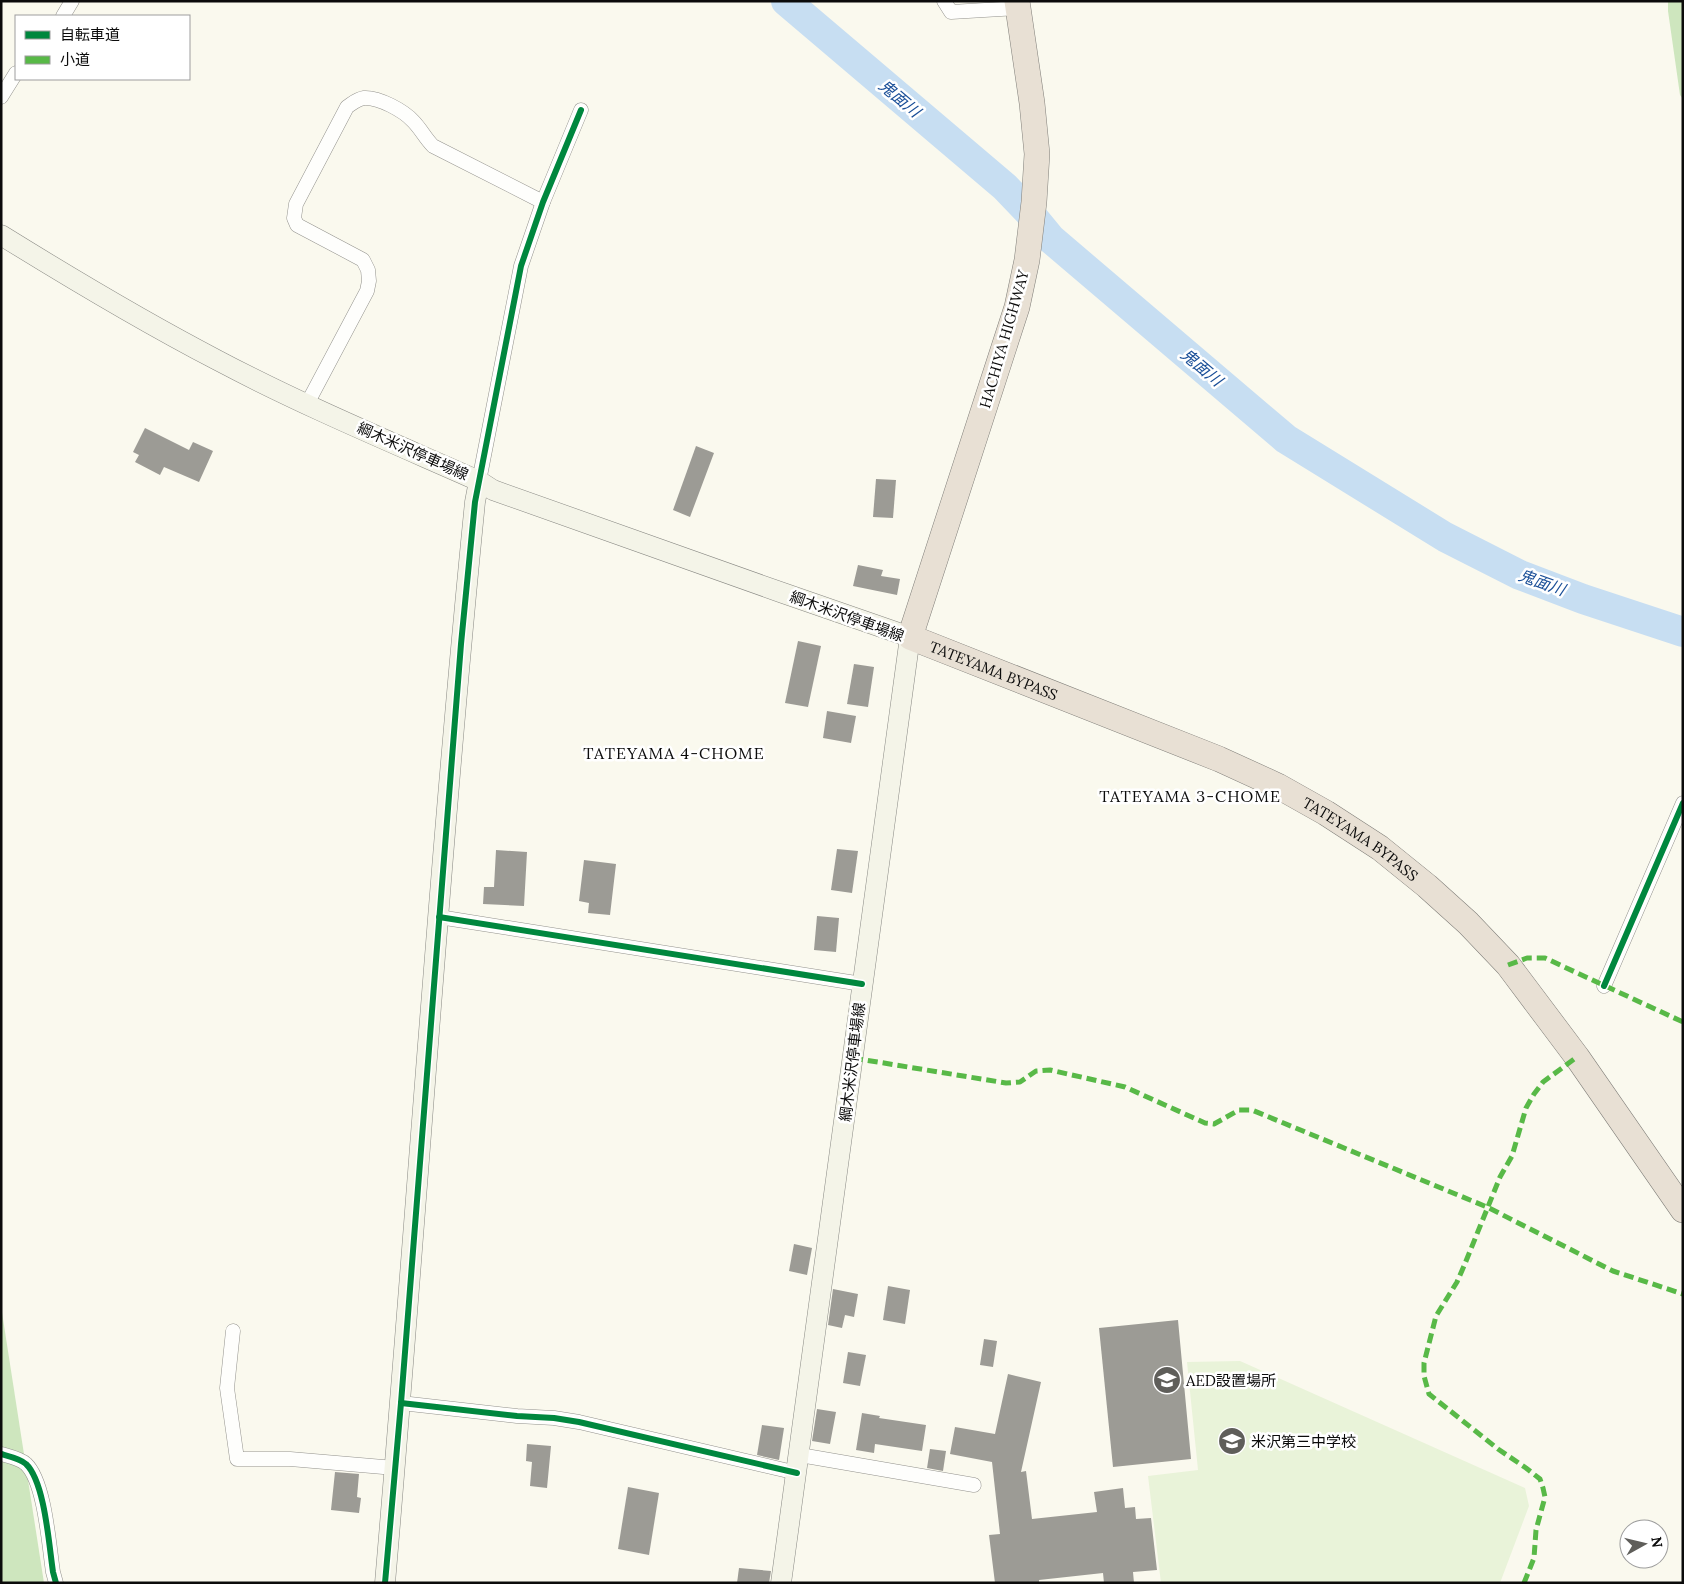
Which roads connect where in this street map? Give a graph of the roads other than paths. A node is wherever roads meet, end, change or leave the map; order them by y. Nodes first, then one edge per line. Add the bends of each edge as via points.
1 (72, 1) edge
2 (944, 1) edge
3 (1018, 5) edge
4 (64, 15) edge
5 (15, 75) edge
6 (1, 97) edge
7 (581, 110) dead end
8 (543, 202) junction
9 (1, 235) edge
10 (307, 404) junction
11 (479, 481) junction
12 (910, 637) junction
13 (1683, 803) edge
14 (439, 917) junction
15 (862, 984) junction
16 (1604, 986) dead end
17 (1683, 1210) edge
18 (233, 1331) dead end
19 (401, 1403) junction
20 (1, 1454) edge
21 (798, 1464) junction
22 (395, 1468) junction
23 (974, 1484) dead end
24 (56, 1583) edge
25 (385, 1583) edge
26 (781, 1583) edge

1 - 4 street
2 - 3 street via 951,12
3 - 12 highway, HACHIYA HIGHWAY via 1037,154 1027,260 1017,307
5 - 6 street
7 - 8 street
8 - 10 street via 433,146 405,113 387,104 366,98 347,107 296,204 294,218 297,225 363,260 369,281 367,291
8 - 11 street via 521,266
9 - 10 main road, 綱木米沢停車場線 via 146,322
10 - 11 main road, 綱木米沢停車場線
11 - 12 main road, 綱木米沢停車場線 via 493,490
11 - 14 main road via 461,644
12 - 15 main road, 綱木米沢停車場線
12 - 17 highway, TATEYAMA BYPASS via 1219,759 1326,813 1380,848 1428,886 1508,964 1577,1056
13 - 16 street
14 - 15 street
14 - 19 main road
15 - 21 main road, 綱木米沢停車場線
18 - 22 street via 227,1388 237,1459 290,1459
19 - 21 street via 554,1418
19 - 22 main road
20 - 24 street via 26,1463 34,1476 41,1495
21 - 23 street
21 - 26 main road, 綱木米沢停車場線
22 - 25 main road

